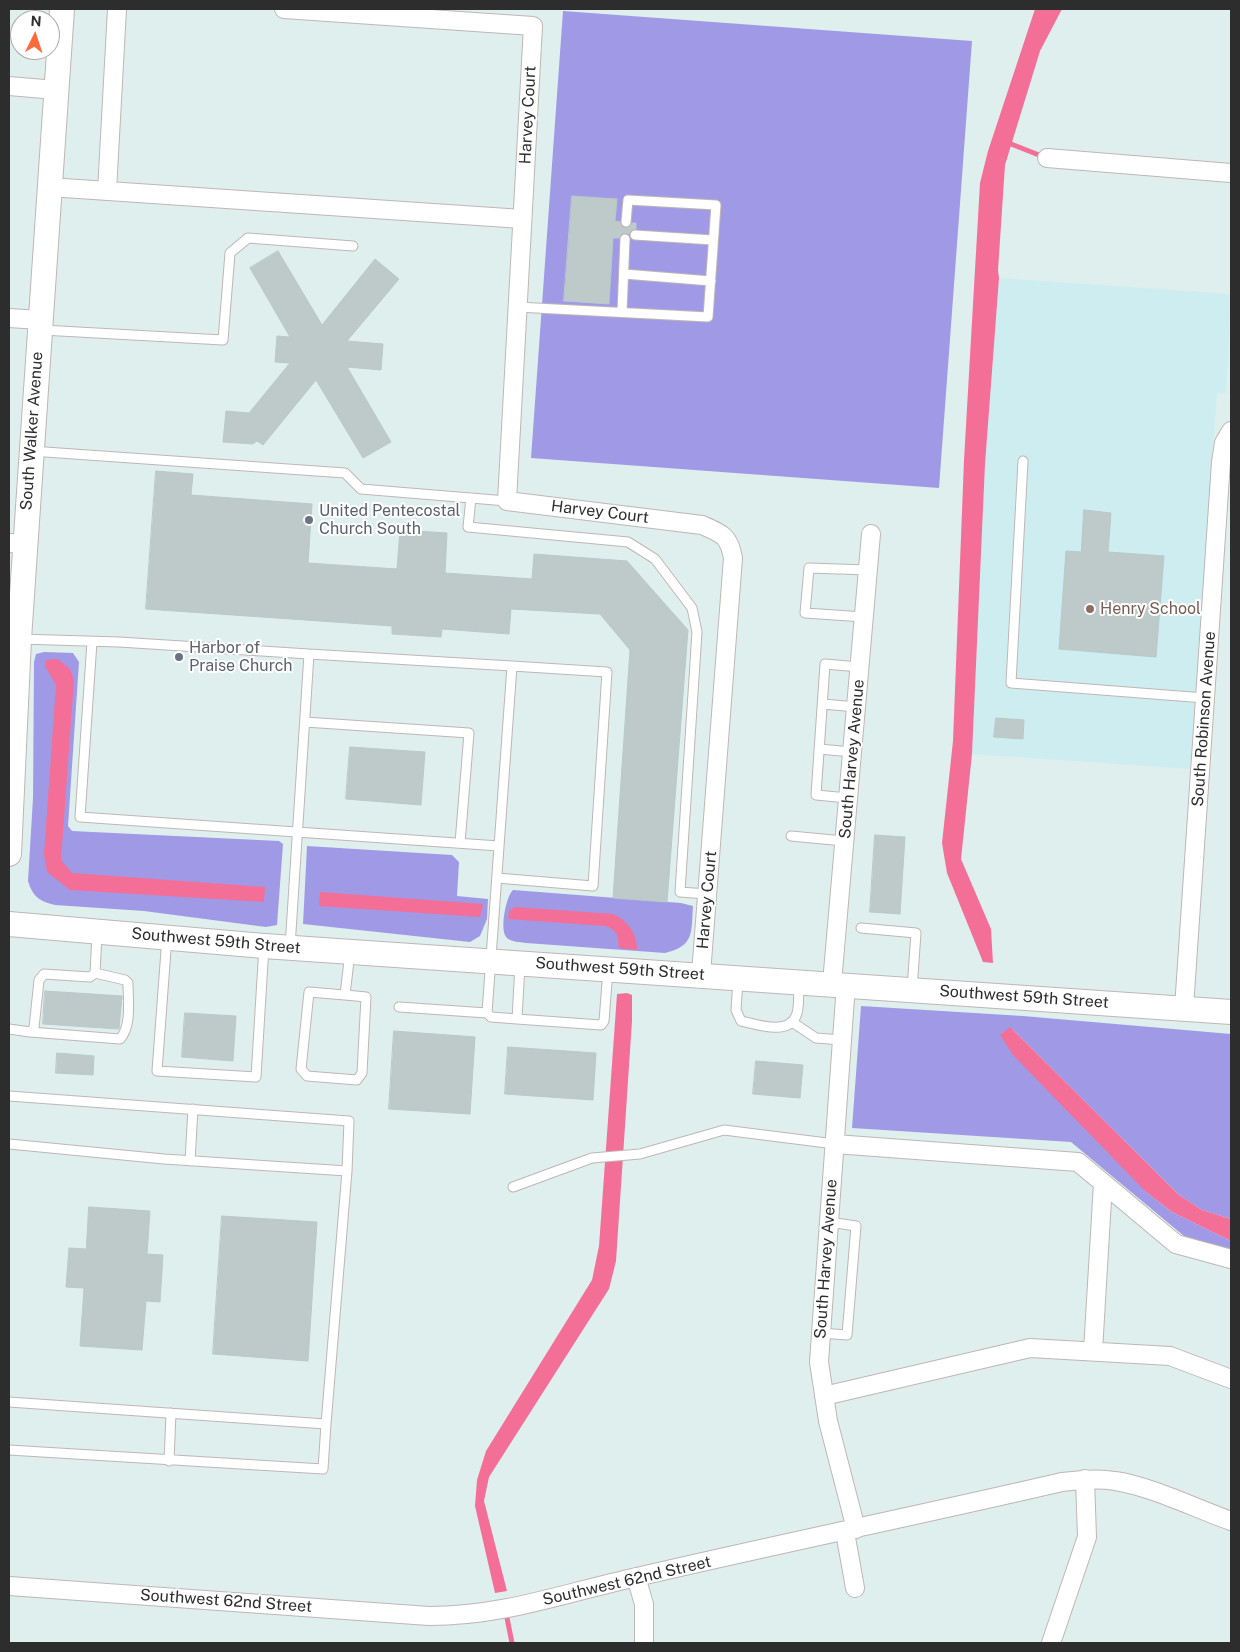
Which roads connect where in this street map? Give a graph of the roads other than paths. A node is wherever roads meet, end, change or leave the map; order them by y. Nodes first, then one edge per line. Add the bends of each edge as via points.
1 (62, 9) edge
2 (117, 9) edge
3 (284, 9) edge
4 (9, 86) edge
5 (56, 90) junction
6 (1047, 158) dead end
7 (1231, 173) edge
8 (49, 187) junction
9 (107, 191) junction
10 (522, 219) junction
11 (626, 222) dead end
12 (635, 235) dead end
13 (626, 239) dead end
14 (713, 240) junction
15 (353, 246) dead end
16 (624, 274) junction
17 (711, 281) junction
18 (518, 307) junction
19 (622, 312) junction
20 (9, 318) edge
21 (39, 325) junction
22 (1231, 431) edge
23 (31, 451) junction
24 (1023, 461) dead end
25 (470, 498) junction
26 (507, 501) junction
27 (871, 534) dead end
28 (17, 544) edge
29 (868, 570) junction
30 (864, 617) junction
31 (19, 639) junction
32 (92, 642) junction
33 (309, 654) junction
34 (512, 666) junction
35 (860, 667) junction
36 (1205, 698) junction
37 (823, 704) junction
38 (856, 707) junction
39 (305, 722) junction
40 (819, 749) junction
41 (852, 752) junction
42 (11, 778) edge
43 (848, 798) junction
44 (298, 831) junction
45 (791, 836) dead end
46 (844, 841) junction
47 (460, 843) junction
48 (499, 846) junction
49 (9, 854) edge
50 (497, 878) junction
51 (707, 894) junction
52 (9, 924) edge
53 (861, 928) dead end
54 (97, 931) junction
55 (167, 937) junction
56 (264, 946) junction
57 (290, 948) junction
58 (350, 952) junction
59 (491, 961) junction
60 (520, 963) junction
61 (608, 968) junction
62 (95, 974) junction
63 (700, 974) junction
64 (738, 977) junction
65 (800, 981) junction
66 (839, 984) junction
67 (912, 989) junction
68 (346, 995) junction
69 (399, 1007) dead end
70 (1184, 1008) junction
71 (1231, 1012) edge
72 (488, 1013) junction
73 (517, 1019) junction
74 (792, 1022) junction
75 (9, 1030) edge
76 (30, 1032) junction
77 (842, 1040) junction
78 (9, 1096) edge
79 (193, 1109) junction
80 (9, 1144) edge
81 (835, 1144) junction
82 (190, 1161) junction
83 (347, 1171) junction
84 (1103, 1183) junction
85 (514, 1187) dead end
86 (829, 1222) junction
87 (1231, 1259) edge
88 (821, 1333) junction
89 (1093, 1351) junction
90 (1231, 1379) edge
91 (824, 1396) junction
92 (9, 1402) edge
93 (172, 1413) junction
94 (326, 1424) junction
95 (9, 1450) edge
96 (168, 1461) junction
97 (1085, 1479) junction
98 (1231, 1521) edge
99 (850, 1531) junction
100 (636, 1577) junction
101 (9, 1586) edge
102 (855, 1588) dead end
103 (644, 1643) edge
104 (1051, 1643) edge

1 - 5 main road, South Walker Avenue
2 - 9 street
3 - 10 street, Harvey Court via 533,26
4 - 5 street
5 - 8 main road, South Walker Avenue
6 - 7 street
8 - 9 street
8 - 21 main road, South Walker Avenue
9 - 10 street
10 - 18 street, Harvey Court
11 - 14 lane via 628,200 716,205
12 - 14 lane
13 - 16 lane
14 - 17 lane
15 - 21 lane via 248,238 230,253 223,340
16 - 17 lane
16 - 19 lane
17 - 19 lane via 708,317
18 - 19 lane
18 - 26 street, Harvey Court
20 - 21 street
21 - 23 main road, South Walker Avenue
22 - 36 street, South Robinson Avenue via 1224,443 1221,462
23 - 25 lane via 345,473 362,489
23 - 28 main road, South Walker Avenue
24 - 36 lane via 1011,683
25 - 26 lane
25 - 51 lane via 468,527 628,542 655,559 692,608 697,632 680,892
26 - 51 street, Harvey Court via 702,525 722,534 730,543 733,558
27 - 29 street, South Harvey Avenue
28 - 31 main road, South Walker Avenue
29 - 30 street, South Harvey Avenue
29 - 30 lane via 809,568 805,613
30 - 35 street, South Harvey Avenue
31 - 32 lane
31 - 42 main road, South Walker Avenue
32 - 33 lane
32 - 44 lane via 80,817
33 - 34 lane
33 - 39 lane
34 - 48 lane
34 - 50 lane via 607,672 593,886
35 - 37 lane via 825,664
35 - 38 street, South Harvey Avenue
36 - 70 street, South Robinson Avenue
37 - 38 lane
37 - 40 lane
38 - 41 street, South Harvey Avenue
39 - 44 lane
39 - 47 lane via 469,733
40 - 41 lane
40 - 43 lane via 816,796
41 - 43 street, South Harvey Avenue
42 - 49 main road, South Walker Avenue
43 - 46 street, South Harvey Avenue
44 - 47 lane
44 - 57 lane
45 - 46 lane
46 - 66 street, South Harvey Avenue
47 - 48 lane
48 - 50 lane
50 - 59 lane
51 - 63 street, Harvey Court
52 - 54 main road, Southwest 59th Street
53 - 67 lane via 916,933
54 - 55 main road, Southwest 59th Street
54 - 62 lane
55 - 56 main road, Southwest 59th Street
55 - 56 lane via 157,1071 256,1077
56 - 57 main road, Southwest 59th Street
57 - 58 main road, Southwest 59th Street
58 - 59 main road, Southwest 59th Street
58 - 68 lane
59 - 60 main road, Southwest 59th Street
59 - 72 lane
60 - 61 main road, Southwest 59th Street
60 - 73 lane
61 - 63 main road, Southwest 59th Street
61 - 73 lane via 601,1025
62 - 76 lane via 44,974 39,980 34,1028
62 - 76 lane via 128,983 128,1019 120,1039
63 - 64 main road, Southwest 59th Street
64 - 65 main road, Southwest 59th Street
64 - 74 lane via 736,1010 741,1021 764,1027 781,1027
65 - 66 main road, Southwest 59th Street
65 - 74 lane via 797,1015
66 - 67 main road, Southwest 59th Street
66 - 77 street, South Harvey Avenue
67 - 70 main road, Southwest 59th Street
68 - 68 lane via 309,992 301,1069 308,1076 357,1080 362,1073 366,997
69 - 72 lane
70 - 71 main road, Southwest 59th Street
72 - 73 lane via 491,1017
74 - 77 lane via 816,1038
75 - 76 lane
77 - 81 street, South Harvey Avenue
78 - 79 lane
79 - 82 lane
79 - 83 lane via 349,1121
80 - 82 lane
81 - 84 street via 1078,1162
81 - 85 lane via 724,1130 640,1154 592,1158
81 - 86 street, South Harvey Avenue
82 - 83 lane
83 - 94 lane
84 - 87 street via 1176,1244
84 - 89 street
86 - 88 street, South Harvey Avenue
86 - 88 lane via 856,1226 847,1335
88 - 91 street, South Harvey Avenue via 819,1362
89 - 90 street via 1170,1356
89 - 91 street via 1030,1348
91 - 99 street, South Harvey Avenue
92 - 93 lane
93 - 94 lane
93 - 96 lane
94 - 96 lane via 323,1469
95 - 96 lane
97 - 98 street, Southwest 62nd Street via 1132,1485
97 - 99 street, Southwest 62nd Street
97 - 104 street via 1087,1537
99 - 100 street, Southwest 62nd Street
99 - 102 street, South Harvey Avenue
100 - 101 street, Southwest 62nd Street via 514,1608 459,1616
100 - 103 street via 644,1604

